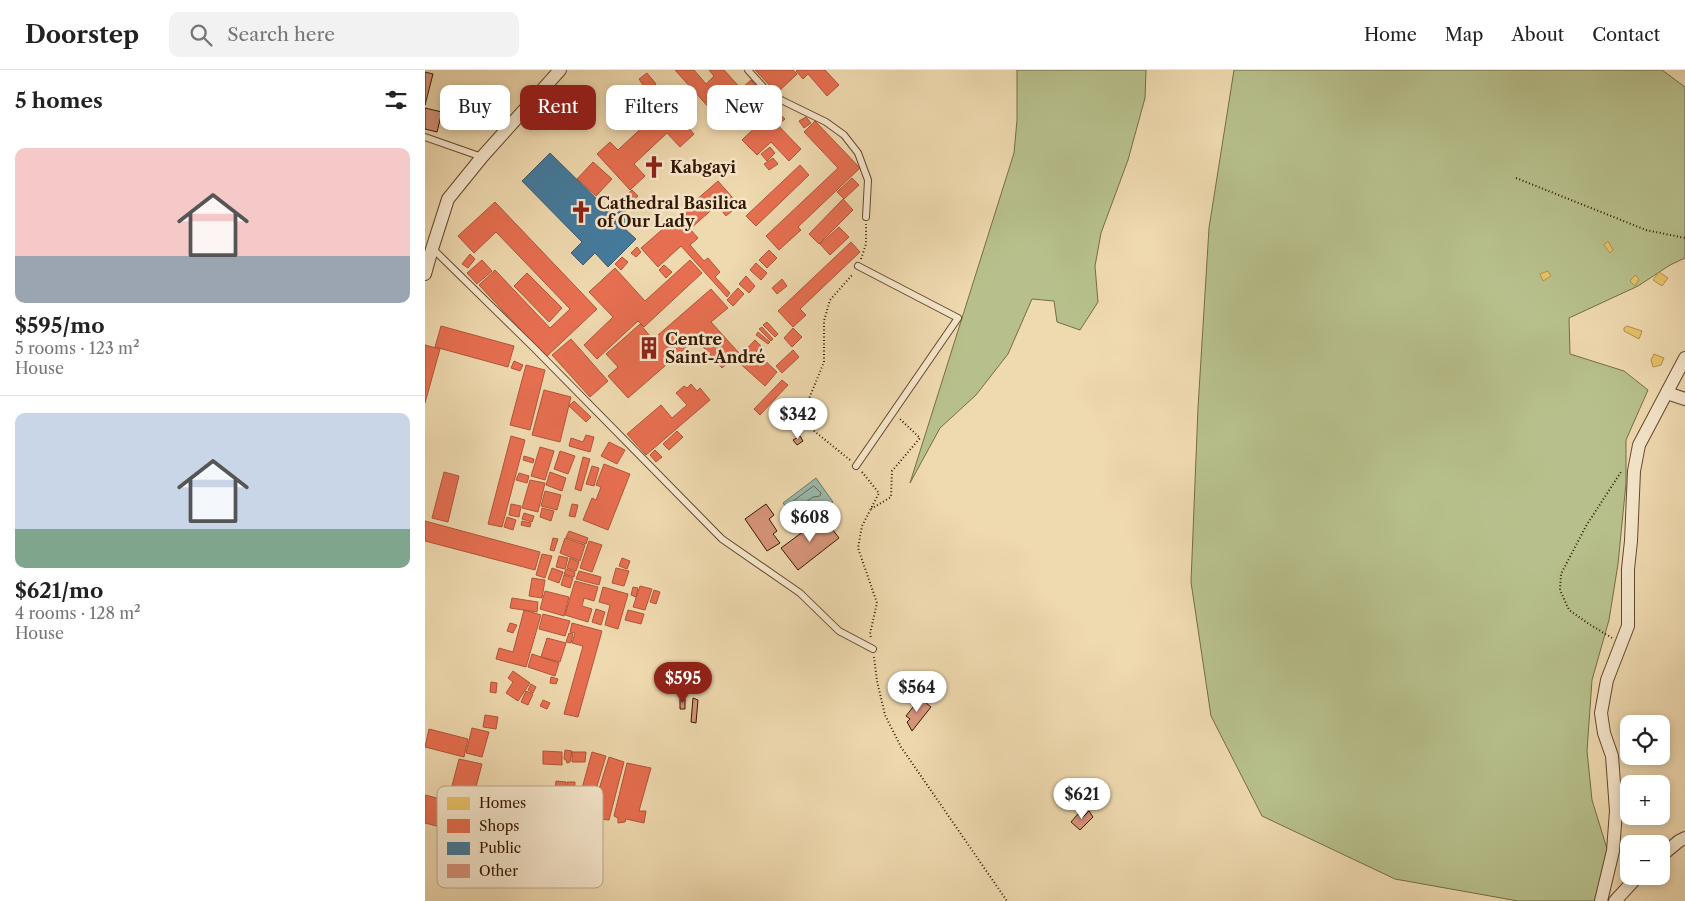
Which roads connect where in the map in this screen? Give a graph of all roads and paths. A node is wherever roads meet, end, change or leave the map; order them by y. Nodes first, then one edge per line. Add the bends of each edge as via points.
1 (560, 70) edge
2 (748, 70) edge
3 (425, 137) edge
4 (482, 157) junction
5 (1516, 178) dead end
6 (866, 217) joint
7 (1685, 238) edge
8 (432, 248) junction
9 (858, 266) junction
10 (425, 274) edge
11 (1685, 358) edge
12 (1667, 393) junction
13 (1685, 399) edge
14 (893, 412) junction
15 (856, 466) junction
16 (1623, 470) dead end
17 (871, 509) junction
18 (1622, 643) junction
19 (873, 649) junction
20 (1685, 838) edge
21 (1670, 849) edge
22 (1630, 885) edge
23 (1007, 901) edge
24 (1601, 901) edge
25 (1615, 901) edge

1 - 4 street
2 - 6 lane via 777,98 826,122 844,135 858,154 868,180
3 - 4 lane
4 - 8 street via 448,199
5 - 7 path via 1646,230
6 - 9 path via 866,244
8 - 10 street
8 - 19 lane via 722,539 800,593 839,632
9 - 14 lane via 958,318
9 - 15 path via 830,300 823,321 824,362 804,411 808,426
11 - 12 street
12 - 13 street
12 - 18 street via 1639,445 1634,471 1628,626
14 - 15 lane
14 - 17 path via 920,438 892,471 891,497
15 - 17 path via 879,493
16 - 18 path via 1577,542 1561,574 1560,590 1569,610
17 - 19 path via 862,526 858,548 877,603 870,634
18 - 24 street via 1607,680 1601,713 1612,756 1616,811 1613,851
19 - 23 path via 885,714 901,747
20 - 21 street
22 - 25 street

